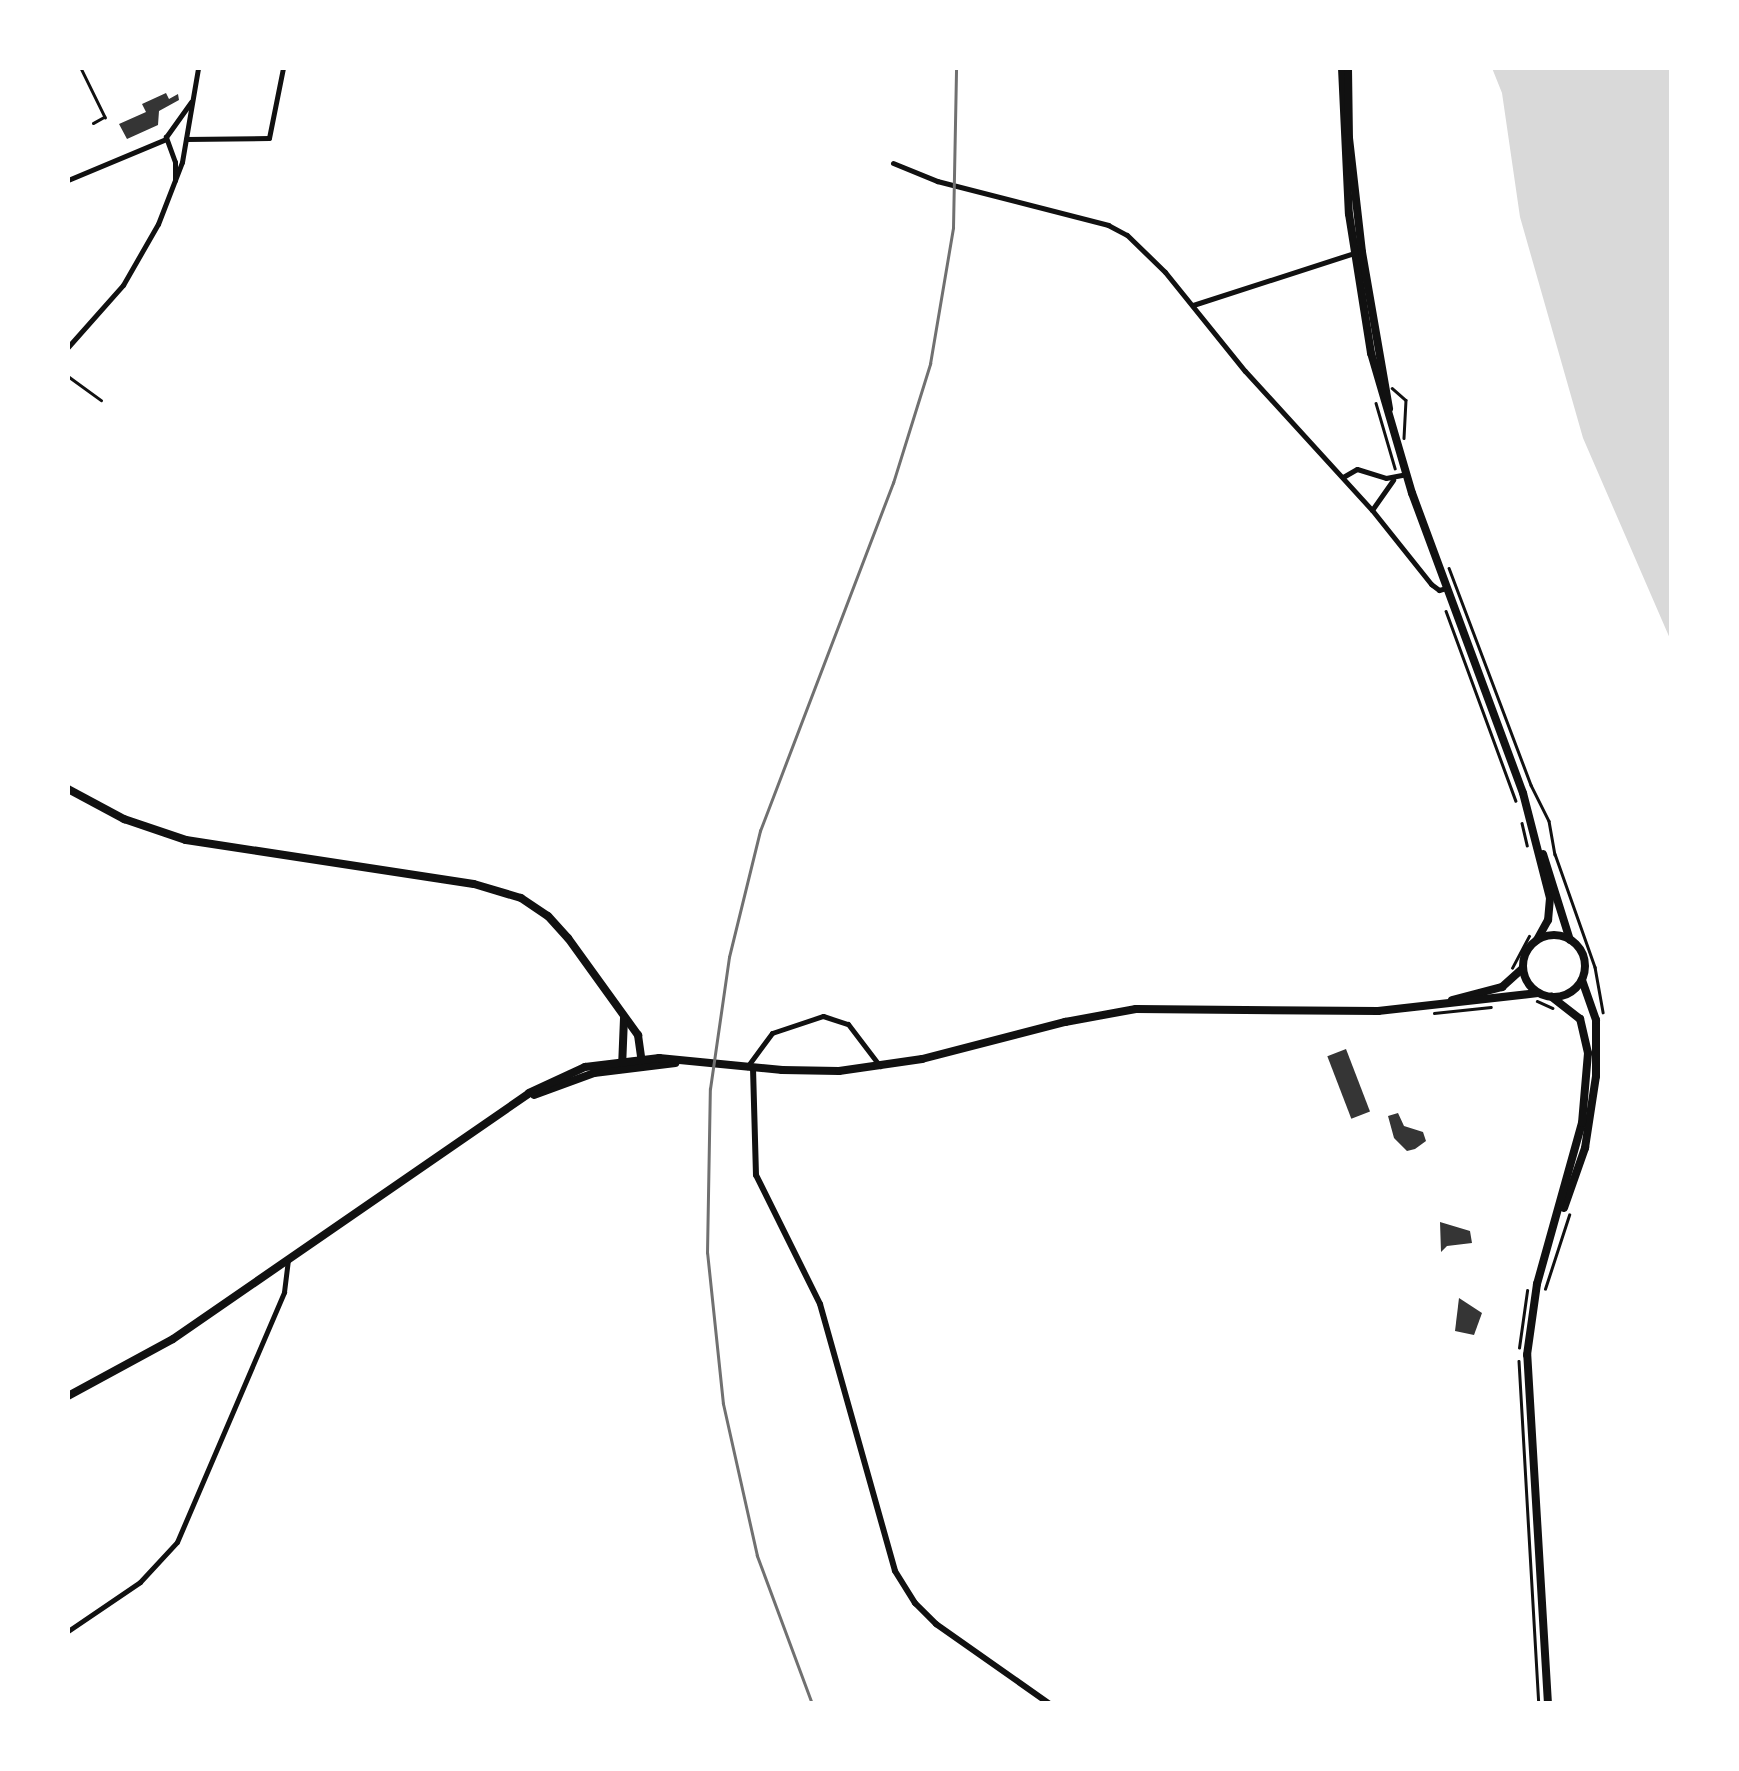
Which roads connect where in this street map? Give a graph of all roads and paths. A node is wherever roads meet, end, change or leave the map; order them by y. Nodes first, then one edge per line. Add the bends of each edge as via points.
1 (82, 68) edge
2 (198, 68) edge
3 (282, 68) edge
4 (1345, 68) edge
5 (193, 94) junction
6 (94, 123) dead end
7 (172, 131) junction
8 (166, 139) junction
9 (186, 141) junction
10 (171, 149) junction
11 (893, 163) dead end
12 (68, 180) edge
13 (174, 184) junction
14 (1357, 252) junction
15 (1192, 306) junction
16 (68, 347) edge
17 (68, 376) edge
18 (1390, 383) dead end
19 (101, 400) dead end
20 (1400, 441) junction
21 (1402, 475) junction
22 (1342, 478) junction
23 (1372, 510) junction
24 (1446, 562) dead end
25 (1447, 588) junction
26 (68, 789) edge
27 (1534, 836) junction
28 (1538, 940) junction
29 (1570, 940) junction
30 (1523, 968) junction
31 (1582, 980) junction
32 (1538, 992) junction
33 (1552, 997) junction
34 (1528, 998) dead end
35 (1406, 1009) junction
36 (1565, 1012) dead end
37 (624, 1018) junction
38 (1604, 1022) dead end
39 (642, 1062) junction
40 (622, 1064) junction
41 (880, 1066) junction
42 (750, 1068) junction
43 (1570, 1212) dead end
44 (1552, 1238) junction
45 (288, 1260) junction
46 (1529, 1284) dead end
47 (1542, 1301) dead end
48 (68, 1396) edge
49 (68, 1631) edge
50 (1050, 1704) edge
51 (1539, 1704) edge
52 (1548, 1704) edge

1 - 6 path via 106,118
2 - 5 street
3 - 9 street via 269,138
4 - 14 main road via 1343,150
5 - 7 street
5 - 9 street
7 - 8 street
7 - 9 street via 181,131
8 - 10 street
8 - 12 street
9 - 10 street
9 - 13 street
10 - 13 street
11 - 15 street via 937,181 1114,227 1141,247
13 - 16 street via 132,272
14 - 15 street
14 - 20 main road via 1371,353
15 - 22 street
17 - 19 path
18 - 20 path via 1406,400
20 - 21 main road
21 - 22 street via 1386,478 1358,469
21 - 23 street
21 - 25 main road
22 - 23 street
23 - 25 street via 1434,587
24 - 38 path via 1549,821 1596,966
25 - 27 main road
26 - 37 main road via 124,820 194,842 503,890 542,911
27 - 28 main road via 1550,903
27 - 29 main road
28 - 29 main road
28 - 30 main road
29 - 31 main road via 1585,960
30 - 32 main road
30 - 35 main road via 1491,992
31 - 33 main road
31 - 44 main road via 1597,1030 1593,1105 1581,1163
32 - 33 main road
32 - 35 main road
33 - 44 main road via 1580,1019 1588,1053 1582,1123
34 - 36 path
35 - 41 main road via 1158,1008 1084,1017
37 - 39 main road via 640,1040
37 - 40 main road
39 - 40 main road
39 - 42 main road
40 - 45 main road via 566,1081 502,1112
41 - 42 main road via 822,1072
41 - 42 street via 848,1024 824,1016 772,1033
42 - 50 street via 756,1175 820,1304 895,1571 930,1618
43 - 47 path
44 - 52 main road via 1534,1300 1526,1374
45 - 48 main road via 166,1344
45 - 49 street via 284,1292 177,1542 140,1582
46 - 51 path via 1518,1376

